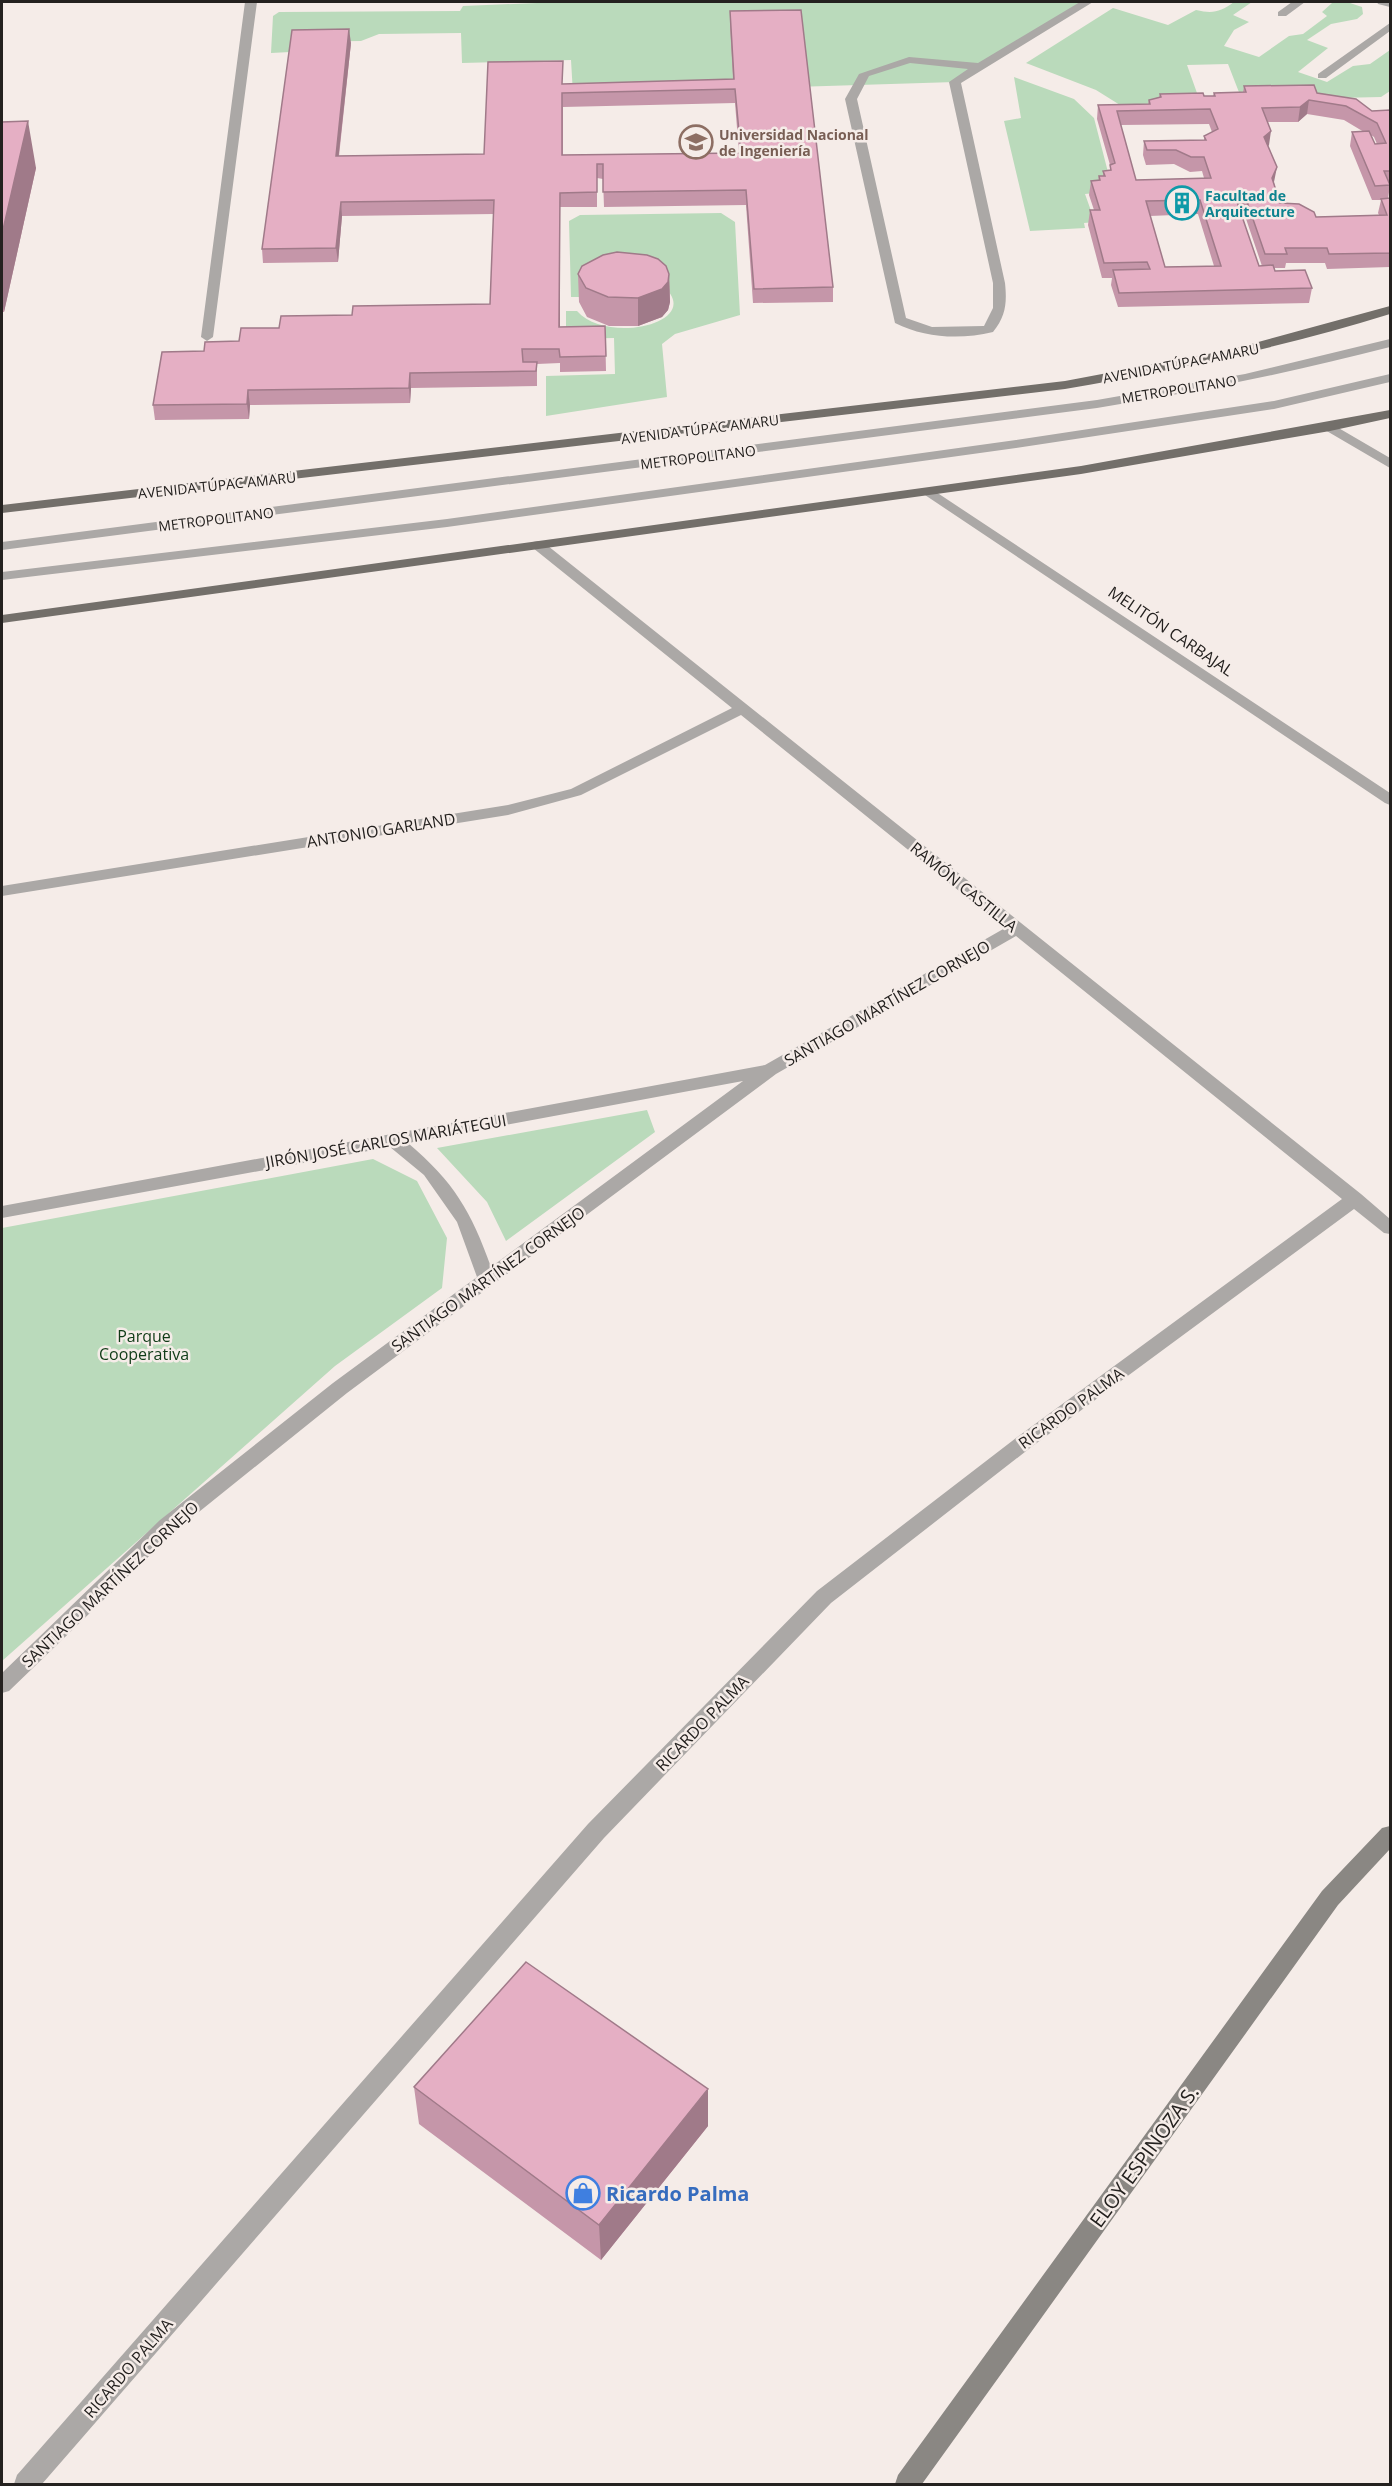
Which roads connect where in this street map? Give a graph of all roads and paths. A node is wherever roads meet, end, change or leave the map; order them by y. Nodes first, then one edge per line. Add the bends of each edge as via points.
1 (251, 2) edge
2 (1087, 2) edge
3 (1299, 2) edge
4 (1382, 2) edge
5 (1390, 4) edge
6 (1282, 14) dead end
7 (1390, 26) edge
8 (980, 67) junction
9 (1322, 76) dead end
10 (1390, 310) edge
11 (207, 338) dead end
12 (1390, 343) edge
13 (1390, 378) edge
14 (1390, 414) edge
15 (1330, 427) junction
16 (1390, 464) edge
17 (930, 492) junction
18 (2, 509) edge
19 (537, 545) junction
20 (2, 546) edge
21 (2, 576) edge
22 (2, 619) edge
23 (742, 709) junction
24 (1390, 800) edge
25 (2, 891) edge
26 (1016, 929) junction
27 (770, 1070) junction
28 (392, 1139) junction
29 (1355, 1199) junction
30 (2, 1212) edge
31 (1390, 1228) edge
32 (487, 1279) junction
33 (2, 1685) edge
34 (1390, 1835) edge
35 (26, 2484) edge
36 (906, 2484) edge

1 - 11 street
2 - 8 street
3 - 6 street
4 - 5 street
7 - 9 street
8 - 8 street via 909,60 865,74 851,99 900,320 917,330 953,333 987,329 1001,308 999,283 955,82
10 - 18 main road, AVENIDA TÚPAC AMARU via 1317,333 1178,367 1065,385
12 - 20 street, METROPOLITANO via 1245,379 991,419
13 - 21 street, METROPOLITANO via 1274,405 873,465 447,523
14 - 15 main road
15 - 16 street
15 - 17 main road
17 - 19 main road
17 - 24 street, MELITÓN CARBAJAL
19 - 22 main road
19 - 23 street, RAMÓN CASTILLA
23 - 25 street, ANTONIO GARLAND via 576,792 508,810
23 - 26 street, RAMÓN CASTILLA
26 - 27 street, SANTIAGO MARTÍNEZ CORNEJO
26 - 29 street, RAMÓN CASTILLA
27 - 28 street, JIRÓN JOSÉ CARLOS MARIÁTEGUI
27 - 32 street, SANTIAGO MARTÍNEZ CORNEJO
28 - 30 street, JIRÓN JOSÉ CARLOS MARIÁTEGUI
28 - 32 street via 430,1171 465,1220
29 - 31 street, RAMÓN CASTILLA
29 - 35 street, RICARDO PALMA via 1023,1443 824,1598 596,1831
32 - 33 street, SANTIAGO MARTÍNEZ CORNEJO via 340,1388 168,1526
34 - 36 street, ELOY ESPINOZA S. via 1330,1898

